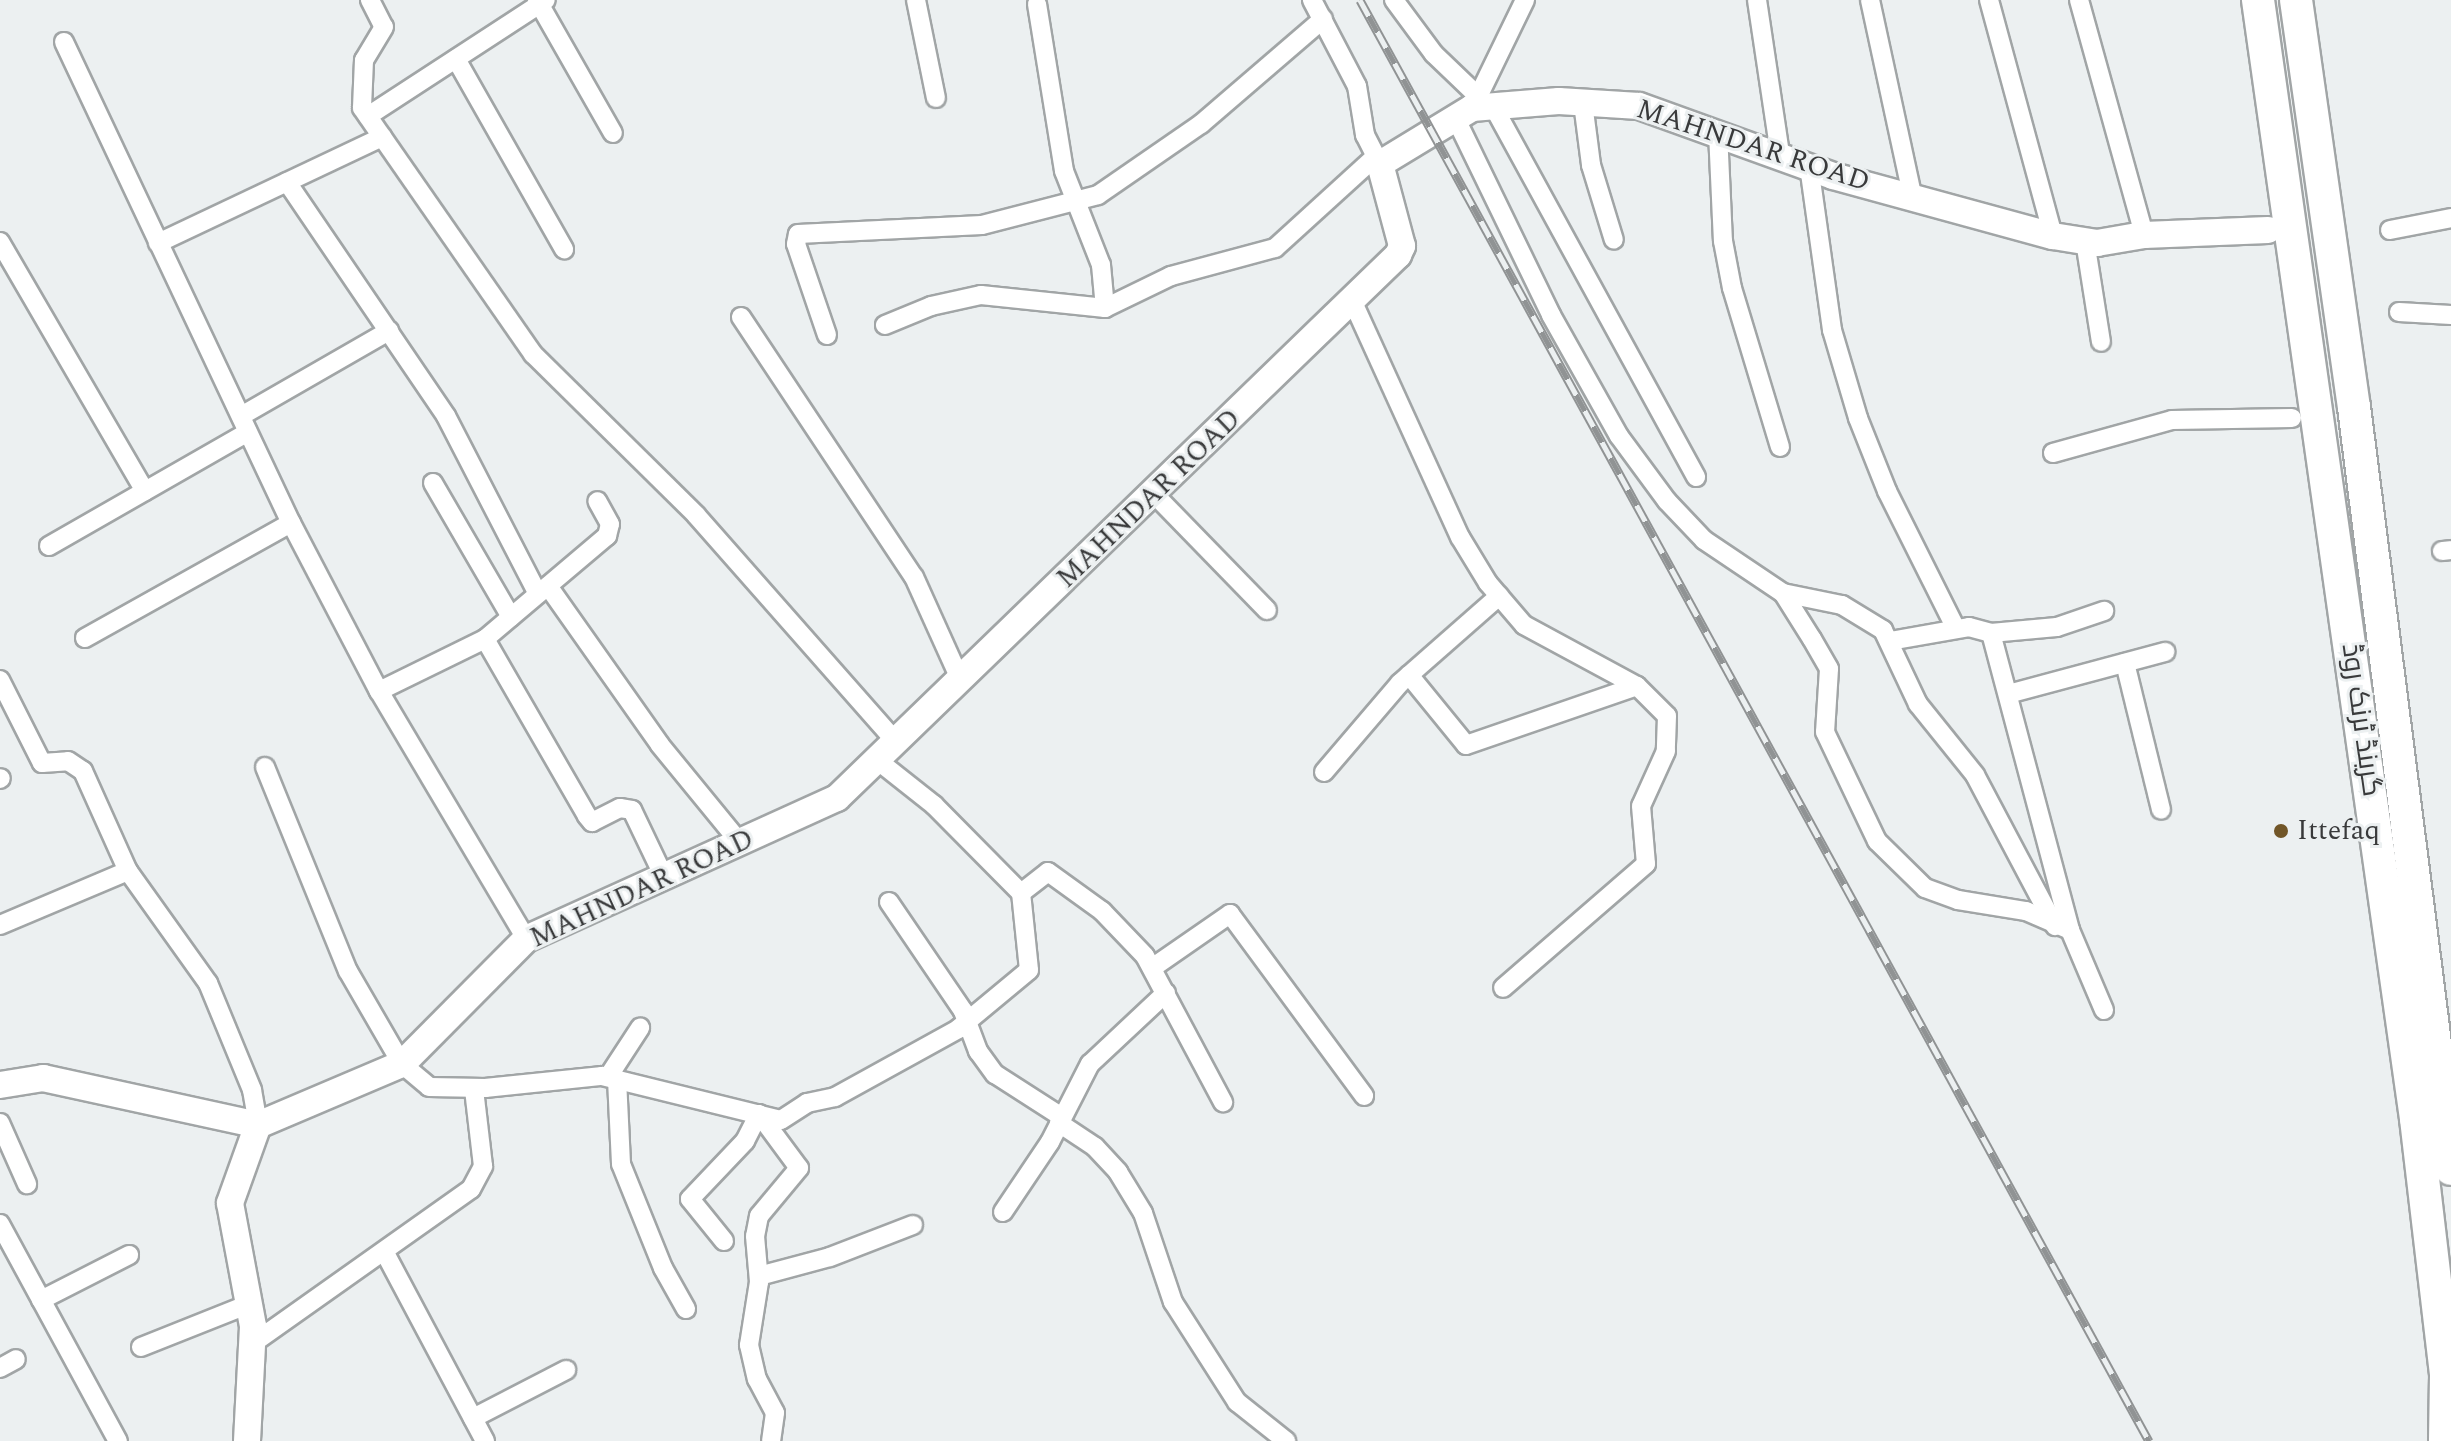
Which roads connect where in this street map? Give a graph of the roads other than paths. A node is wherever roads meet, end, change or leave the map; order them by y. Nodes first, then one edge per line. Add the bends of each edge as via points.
1 (370, 0) edge
2 (916, 0) edge
3 (1312, 0) edge
4 (1394, 0) edge
5 (1525, 0) edge
6 (1757, 0) edge
7 (1870, 0) edge
8 (1989, 0) edge
9 (2079, 0) edge
10 (2258, 0) edge
11 (2296, 0) edge
12 (541, 1) edge
13 (1037, 4) dead end
14 (1323, 19) junction
15 (64, 42) dead end
16 (456, 59) junction
17 (936, 98) dead end
18 (1583, 103) junction
19 (1475, 107) junction
20 (368, 116) junction
21 (1718, 132) junction
22 (613, 133) dead end
23 (382, 137) junction
24 (1780, 153) junction
25 (1378, 160) junction
26 (1809, 166) junction
27 (287, 182) junction
28 (1912, 195) junction
29 (1075, 203) junction
30 (2451, 218) edge
31 (2268, 230) dead end
32 (2390, 230) dead end
33 (2144, 235) junction
34 (2053, 236) junction
35 (1614, 240) dead end
36 (2085, 241) junction
37 (158, 243) junction
38 (564, 249) dead end
39 (3, 253) edge
40 (1351, 298) junction
41 (1105, 308) junction
42 (2399, 312) dead end
43 (2451, 315) edge
44 (741, 317) dead end
45 (885, 325) dead end
46 (389, 331) junction
47 (827, 335) dead end
48 (2101, 342) dead end
49 (2354, 407) junction
50 (2303, 416) junction
51 (244, 424) junction
52 (1780, 447) dead end
53 (2053, 453) dead end
54 (1696, 477) dead end
55 (433, 483) dead end
56 (145, 491) junction
57 (1154, 494) junction
58 (597, 501) dead end
59 (291, 523) junction
60 (49, 546) dead end
61 (543, 590) junction
62 (1783, 593) junction
63 (1499, 596) junction
64 (1267, 610) dead end
65 (2104, 611) dead end
66 (511, 617) junction
67 (1956, 629) junction
68 (1991, 633) junction
69 (85, 638) dead end
70 (485, 639) junction
71 (1890, 641) junction
72 (2165, 652) dead end
73 (2125, 663) junction
74 (1409, 675) junction
75 (0, 680) edge
76 (961, 681) junction
77 (1637, 686) junction
78 (379, 691) junction
79 (2008, 694) junction
80 (887, 752) junction
81 (265, 767) dead end
82 (1324, 772) dead end
83 (2161, 810) dead end
84 (741, 844) junction
85 (128, 871) junction
86 (665, 879) junction
87 (1021, 893) junction
88 (889, 902) dead end
89 (0, 925) edge
90 (2063, 928) junction
91 (526, 939) junction
92 (1152, 968) junction
93 (1503, 988) dead end
94 (1166, 993) junction
95 (2104, 1010) dead end
96 (968, 1022) junction
97 (640, 1028) dead end
98 (402, 1064) junction
99 (612, 1078) junction
100 (0, 1085) edge
101 (474, 1089) junction
102 (1364, 1096) dead end
103 (1223, 1102) dead end
104 (759, 1114) junction
105 (1060, 1120) junction
106 (0, 1123) edge
107 (258, 1125) junction
108 (2451, 1169) edge
109 (27, 1184) dead end
110 (1003, 1212) dead end
111 (0, 1224) edge
112 (913, 1225) dead end
113 (724, 1241) dead end
114 (385, 1253) junction
115 (129, 1255) dead end
116 (759, 1276) junction
117 (41, 1300) junction
118 (249, 1304) junction
119 (686, 1309) dead end
120 (252, 1344) junction
121 (141, 1347) dead end
122 (566, 1370) dead end
123 (473, 1418) junction
124 (118, 1441) edge
125 (247, 1441) edge
126 (485, 1441) edge
127 (771, 1441) edge
128 (1286, 1441) edge
129 (2445, 1441) edge

1 - 20 street via 384,27 364,60 362,108
2 - 17 street
3 - 14 street
4 - 19 street
5 - 19 street
6 - 24 street
7 - 28 street
8 - 34 street
9 - 33 street
10 - 50 highway, گرینڈ ٹرنک روڈ
11 - 49 highway, گرینڈ ٹرنک روڈ
12 - 16 street
12 - 22 street
13 - 29 street via 1064,171
14 - 25 street via 1357,86 1365,135
14 - 29 street via 1158,157 1123,182
15 - 37 street
16 - 20 street
16 - 38 street
18 - 19 street, MAHNDAR ROAD
18 - 21 street, MAHNDAR ROAD via 1639,106
18 - 35 street via 1591,165
19 - 25 street
19 - 54 street
19 - 62 street via 1551,315 1619,436 1704,540
20 - 23 street
21 - 24 street, MAHNDAR ROAD
21 - 52 street via 1723,241 1732,288
23 - 27 street
23 - 80 street via 533,354 696,515
24 - 26 street, MAHNDAR ROAD
25 - 40 street, MAHNDAR ROAD via 1402,246
25 - 41 street via 1275,248 1171,276
26 - 28 street, MAHNDAR ROAD
26 - 67 street via 1832,330 1858,418 1887,491
27 - 37 street
27 - 46 street
28 - 34 street, MAHNDAR ROAD
29 - 41 street via 1101,265
29 - 47 street via 982,225 798,234 796,244
30 - 32 street
31 - 33 street, MAHNDAR ROAD
33 - 36 street, MAHNDAR ROAD
34 - 36 street, MAHNDAR ROAD
36 - 48 street
37 - 51 street
39 - 56 street
40 - 57 street, MAHNDAR ROAD
40 - 63 street via 1460,537
41 - 45 street via 981,295 931,306
42 - 43 street
44 - 76 street via 914,577
46 - 51 street
46 - 61 street via 446,416
49 - 50 highway
49 - 108 highway, گرینڈ ٹرنک روڈ
50 - 53 street via 2172,420
50 - 129 highway, گرینڈ ٹرنک روڈ via 2433,1256 2446,1376
51 - 56 street
51 - 59 street
55 - 66 street
56 - 60 street
57 - 64 street
57 - 76 street, MAHNDAR ROAD
58 - 61 street via 610,524 607,536
59 - 69 street
59 - 78 street
61 - 66 street
61 - 84 street
62 - 71 street via 1860,612
62 - 90 street via 1829,669 1825,732 1836,761 1868,826 1894,862 1942,896 2026,911
63 - 74 street
63 - 77 street via 1524,625
65 - 68 street via 2057,627
66 - 70 street
67 - 68 street
67 - 71 street
68 - 79 street
70 - 78 street
70 - 86 street via 587,816 592,822 620,808 632,810
71 - 90 street via 1918,704 1975,775
72 - 73 street
73 - 79 street
73 - 83 street
74 - 77 street via 1466,745
74 - 82 street
75 - 85 street via 42,763 68,761 83,771
76 - 80 street, MAHNDAR ROAD
77 - 93 street via 1667,716 1666,751 1641,806 1646,864
78 - 91 street
79 - 90 street
80 - 84 street, MAHNDAR ROAD via 837,798
80 - 87 street
81 - 98 street via 348,971
84 - 86 street, MAHNDAR ROAD
85 - 89 street
85 - 107 street via 208,983 252,1090
86 - 91 street, MAHNDAR ROAD
87 - 92 street via 1048,872 1077,889
87 - 96 street via 1029,970
88 - 96 street
90 - 95 street
91 - 98 street, MAHNDAR ROAD
92 - 94 street
92 - 102 street via 1230,914
94 - 103 street
94 - 105 street via 1090,1064
96 - 104 street via 835,1097 807,1103 788,1118
96 - 105 street via 978,1051 1005,1084
97 - 99 street
98 - 101 street via 429,1087
98 - 107 street, MAHNDAR ROAD
99 - 101 street
99 - 104 street
99 - 119 street via 621,1164 663,1268
100 - 107 street via 43,1078
101 - 114 street via 480,1174 462,1197
104 - 113 street via 745,1141 690,1199
104 - 116 street via 799,1168 759,1216
105 - 110 street
105 - 128 street via 1118,1172 1143,1213 1173,1302 1237,1402
106 - 109 street
107 - 118 street via 230,1203
111 - 117 street
112 - 116 street via 830,1257
114 - 120 street
114 - 123 street
115 - 117 street
116 - 127 street via 749,1345 757,1379 775,1413
117 - 124 street
118 - 120 street
118 - 121 street
120 - 125 street
122 - 123 street
123 - 126 street

